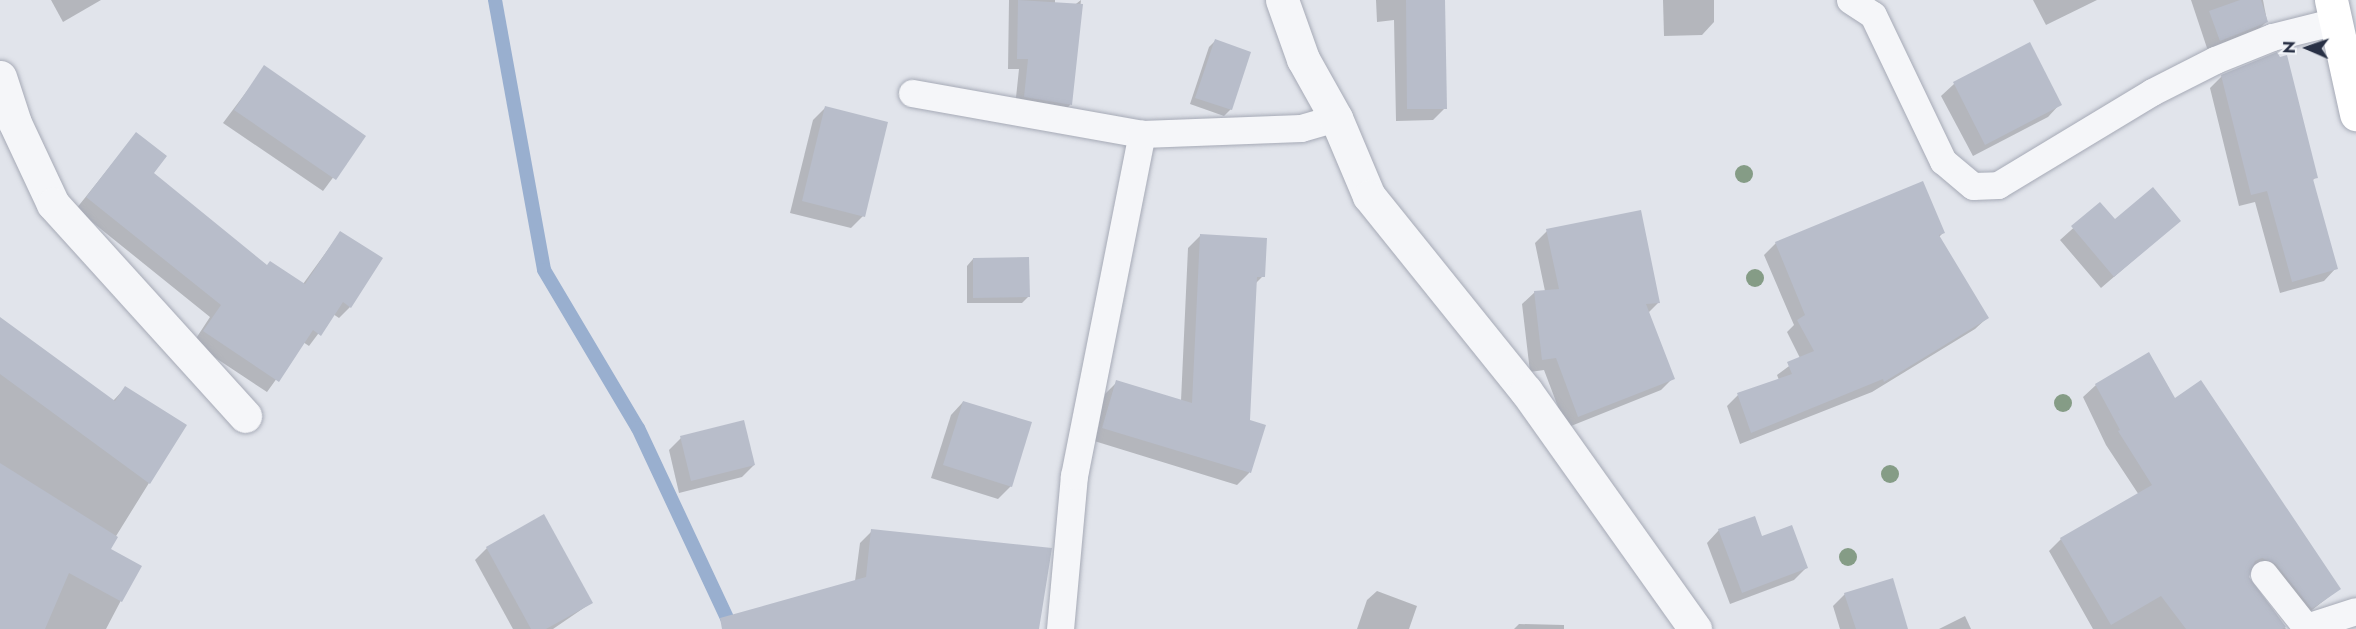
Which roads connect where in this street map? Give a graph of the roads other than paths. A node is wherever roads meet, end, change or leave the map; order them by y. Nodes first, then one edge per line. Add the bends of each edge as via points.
1 (1282, 0) edge
2 (1850, 0) edge
3 (2333, 11) edge
4 (0, 77) edge
5 (912, 93) dead end
6 (2356, 114) edge
7 (1336, 118) junction
8 (7, 132) edge
9 (1142, 134) junction
10 (245, 416) dead end
11 (2264, 574) dead end
12 (2356, 611) edge
13 (1060, 629) edge
14 (1695, 629) edge

1 - 7 street via 1303,59
2 - 3 lane via 1873,15 1943,161 1974,186 1998,184 2152,92 2215,60
3 - 6 main road
4 - 8 street
5 - 9 lane
7 - 9 lane via 1301,128
7 - 14 street via 1369,196 1526,391
8 - 10 street via 53,204
9 - 13 lane via 1074,476
11 - 12 lane via 2306,627

